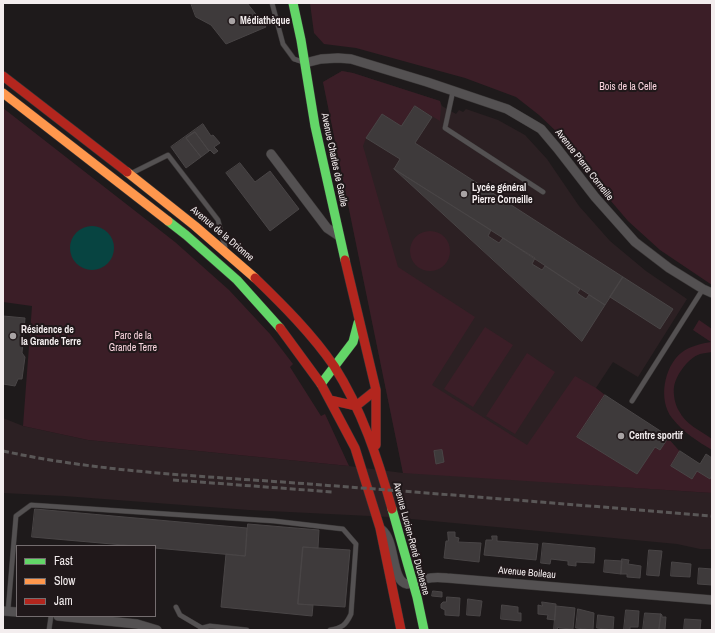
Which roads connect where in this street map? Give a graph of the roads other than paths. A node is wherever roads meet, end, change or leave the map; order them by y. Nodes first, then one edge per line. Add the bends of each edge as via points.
1 (272, 3) edge
2 (293, 3) edge
3 (305, 63) junction
4 (3, 76) edge
5 (453, 91) junction
6 (3, 93) edge
7 (271, 154) dead end
8 (129, 174) junction
9 (543, 192) dead end
10 (339, 236) junction
11 (227, 252) junction
12 (703, 289) junction
13 (712, 293) edge
14 (359, 321) junction
15 (334, 367) junction
16 (321, 384) junction
17 (376, 390) junction
18 (330, 400) junction
19 (632, 401) dead end
20 (356, 406) junction
21 (376, 453) junction
22 (380, 528) junction
23 (413, 583) junction
24 (712, 600) edge
25 (176, 607) dead end
26 (9, 611) edge
27 (51, 617) edge
28 (78, 617) edge
29 (137, 620) edge
30 (201, 629) edge
31 (49, 630) edge
32 (157, 630) edge
33 (246, 630) edge
34 (330, 630) edge
35 (401, 630) edge
36 (424, 630) edge

1 - 3 lane via 283,44 294,59
2 - 3 main road, Avenue Charles de Gaulle
3 - 5 street, Avenue Pierre Corneille via 320,59 351,59
3 - 10 main road, Avenue Charles de Gaulle via 315,126
4 - 8 main road, Avenue de la Drionne
5 - 9 lane via 445,128
5 - 12 street, Avenue Pierre Corneille via 507,109 541,129 635,242 669,268
6 - 16 main road via 186,236 237,280 277,323
7 - 10 street via 327,228
8 - 11 main road, Avenue de la Drionne
8 - 11 lane via 168,155 218,220
10 - 14 main road, Avenue Charles de Gaulle
11 - 15 main road, Avenue de la Drionne via 292,315
12 - 13 street, Avenue Pierre Corneille
12 - 19 lane
14 - 15 main road, Avenue Charles de Gaulle via 353,342
14 - 17 main road, Avenue Charles de Gaulle
15 - 16 main road, Avenue Charles de Gaulle
15 - 20 main road, Avenue de la Drionne
16 - 18 main road
17 - 20 main road
17 - 21 main road, Avenue Charles de Gaulle
18 - 20 main road
18 - 22 main road via 355,448
20 - 21 main road, Avenue de la Drionne
21 - 23 main road, Avenue Lucien-René Duchesne
22 - 23 street via 389,539 398,578 405,584
22 - 35 main road
23 - 24 street, Avenue Boileau via 447,578
23 - 36 main road, Avenue Lucien-René Duchesne
25 - 30 lane via 180,615
26 - 34 lane via 16,516 31,505 274,521 343,529 356,544 351,614 340,628
27 - 31 lane
28 - 29 street
29 - 32 street
30 - 33 lane via 210,626

